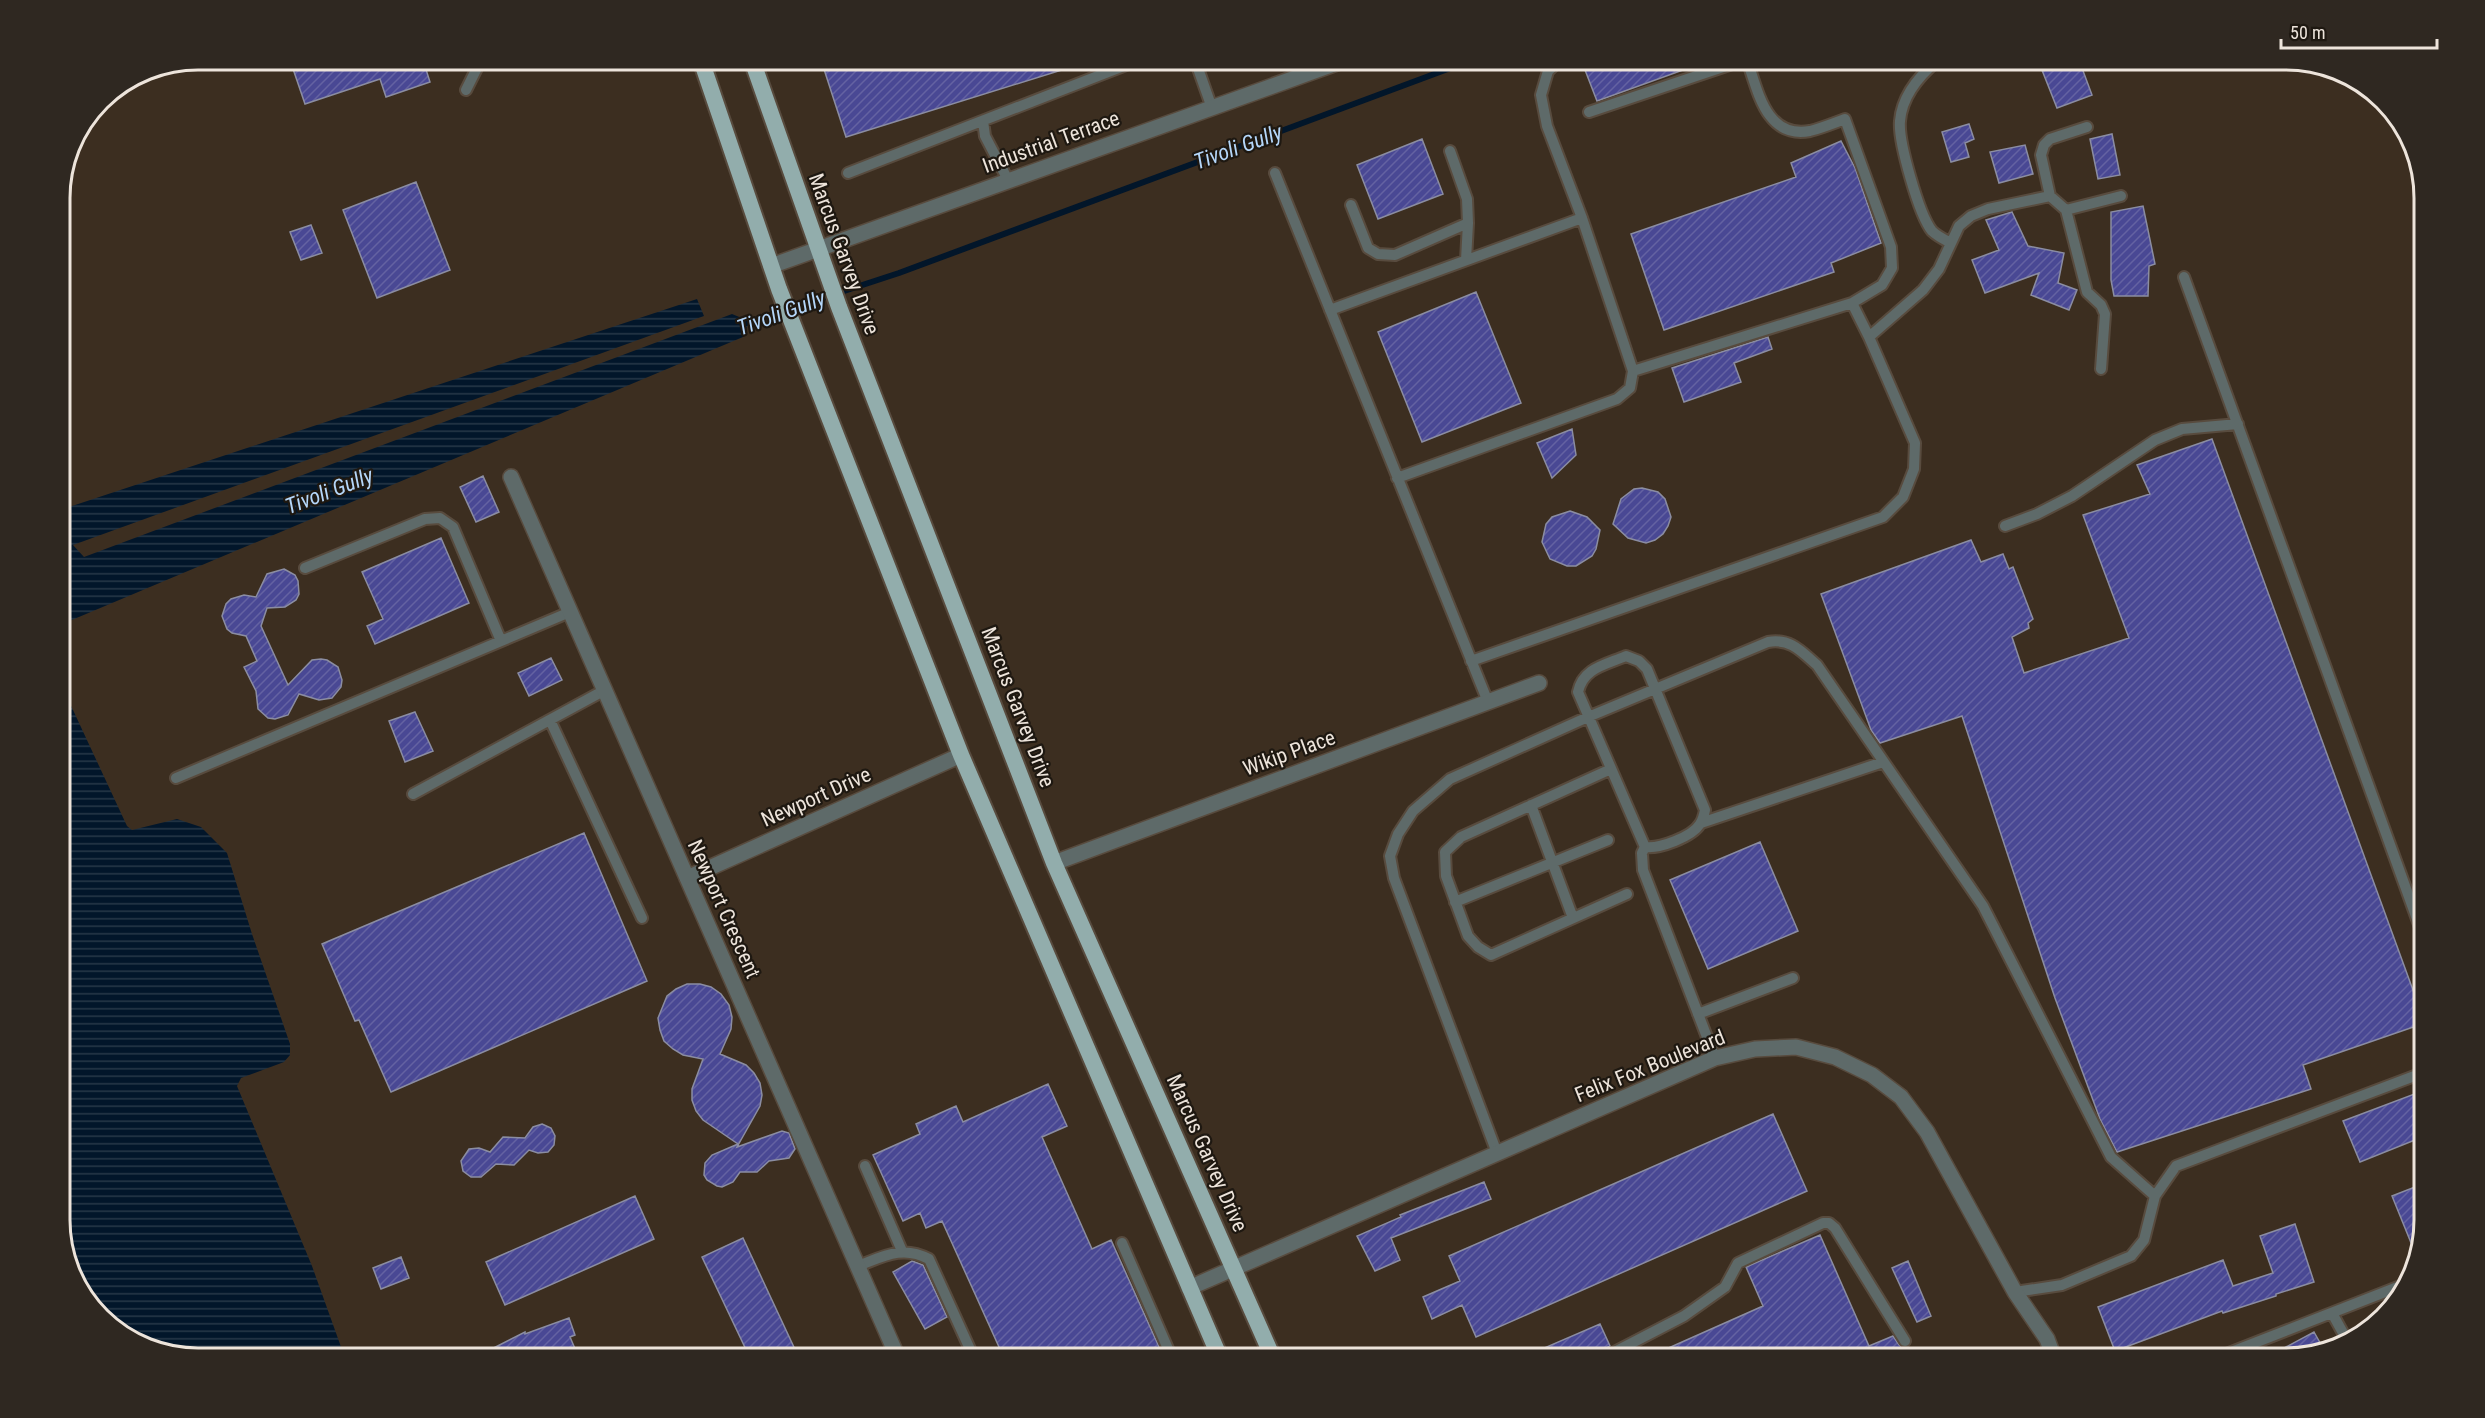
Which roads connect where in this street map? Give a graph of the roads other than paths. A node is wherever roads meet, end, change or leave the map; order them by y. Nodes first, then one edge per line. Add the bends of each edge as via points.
1 (1316, 70) edge
2 (1549, 70) edge
3 (1714, 70) edge
4 (1749, 70) edge
5 (1926, 70) edge
6 (476, 71) edge
7 (705, 71) edge
8 (756, 71) edge
9 (1112, 71) edge
10 (1199, 71) edge
11 (466, 90) dead end
12 (1212, 108) junction
13 (1589, 112) dead end
14 (983, 121) junction
15 (2087, 127) dead end
16 (1450, 152) dead end
17 (848, 173) dead end
18 (1275, 173) dead end
19 (1008, 180) junction
20 (2050, 196) junction
21 (2121, 196) dead end
22 (1351, 205) dead end
23 (2066, 210) junction
24 (1581, 218) junction
25 (1468, 223) junction
26 (1951, 243) junction
27 (817, 248) junction
28 (1466, 260) junction
29 (771, 266) junction
30 (2184, 277) dead end
31 (1852, 303) junction
32 (1330, 310) junction
33 (1869, 337) junction
34 (2101, 369) dead end
35 (1633, 371) junction
36 (2238, 424) junction
37 (511, 477) dead end
38 (1397, 478) junction
39 (2005, 526) dead end
40 (305, 567) dead end
41 (570, 612) junction
42 (501, 641) junction
43 (1471, 661) junction
44 (1539, 683) dead end
45 (1656, 689) junction
46 (605, 690) junction
47 (1488, 702) junction
48 (1588, 717) junction
49 (550, 720) junction
50 (962, 755) junction
51 (1883, 762) junction
52 (1611, 769) junction
53 (176, 778) dead end
54 (413, 794) dead end
55 (1532, 805) junction
56 (1701, 823) junction
57 (1608, 840) dead end
58 (1645, 847) junction
59 (1552, 861) junction
60 (1054, 862) junction
61 (687, 878) junction
62 (1627, 894) dead end
63 (1455, 902) junction
64 (2414, 911) edge
65 (642, 918) dead end
66 (1573, 918) junction
67 (1793, 978) dead end
68 (1698, 1014) junction
69 (1715, 1058) junction
70 (2414, 1075) edge
71 (1497, 1153) junction
72 (865, 1166) dead end
73 (2155, 1196) junction
74 (1122, 1243) dead end
75 (902, 1251) junction
76 (858, 1266) junction
77 (1234, 1268) junction
78 (1189, 1288) junction
79 (2394, 1288) edge
80 (2016, 1293) junction
81 (2332, 1313) junction
82 (2344, 1334) edge
83 (1905, 1341) dead end
84 (894, 1348) edge
85 (969, 1348) edge
86 (1168, 1348) edge
87 (1216, 1348) edge
88 (1269, 1348) edge
89 (1622, 1348) edge
90 (2050, 1348) edge
91 (2242, 1348) edge

1 - 12 street, Industrial Terrace
2 - 24 lane via 1542,95 1547,126
3 - 13 lane
4 - 31 lane via 1766,111 1787,131 1809,131 1845,119 1891,247 1892,268 1882,285
5 - 26 lane via 1905,101 1900,120 1901,142 1927,221 1938,236
6 - 11 lane
7 - 29 highway
8 - 27 highway, Marcus Garvey Drive
9 - 14 lane
10 - 12 lane
12 - 19 street, Industrial Terrace
14 - 17 lane
14 - 19 lane via 985,136
15 - 20 lane via 2049,139 2044,145 2041,155
16 - 25 lane via 1467,199
18 - 32 lane
19 - 27 street, Industrial Terrace
20 - 23 lane
20 - 26 lane via 1971,216 1959,226
21 - 23 lane
22 - 25 lane via 1368,248 1378,254 1395,255
23 - 34 lane via 2087,292 2105,314
24 - 28 lane
24 - 35 lane
25 - 28 lane
26 - 33 lane via 1923,290
27 - 29 street, Industrial Terrace
27 - 60 highway, Marcus Garvey Drive
28 - 32 lane
29 - 50 highway
30 - 36 lane
31 - 33 lane
31 - 35 lane
32 - 38 lane
33 - 43 lane via 1915,443 1914,469 1903,497 1883,517
35 - 38 lane via 1630,388 1617,399
36 - 39 lane via 2182,429 2155,440 2072,496
36 - 64 lane
37 - 41 street, Newport Crescent
38 - 43 lane
40 - 42 lane via 424,519 440,518 453,527
41 - 42 lane
41 - 46 street, Newport Crescent
42 - 53 lane
43 - 47 lane
44 - 47 street, Wikip Place
45 - 48 lane
45 - 48 lane via 1647,669 1626,656 1580,680 1578,692
45 - 51 lane via 1768,642 1779,640 1795,645 1817,665
45 - 56 lane via 1705,810
46 - 49 lane
46 - 61 street, Newport Crescent
47 - 60 street, Wikip Place
48 - 52 lane
48 - 71 lane via 1450,779 1413,811 1390,856 1394,878
49 - 54 lane
49 - 65 lane
50 - 61 street, Newport Drive
50 - 78 highway
51 - 56 lane
51 - 73 lane via 1983,906 2111,1157
52 - 55 lane
52 - 58 lane
55 - 59 lane
55 - 63 lane via 1461,837 1445,852 1446,876
56 - 58 lane via 1694,832 1656,848
57 - 59 lane
58 - 68 lane via 1644,870
59 - 63 lane
59 - 66 lane
60 - 77 highway, Marcus Garvey Drive
61 - 76 street, Newport Crescent
62 - 66 lane
63 - 66 lane via 1468,936 1491,955
67 - 68 lane
68 - 69 lane
69 - 71 street, Felix Fox Boulevard
69 - 80 street, Felix Fox Boulevard via 1755,1049 1796,1047 1835,1057 1872,1075 1901,1097 1927,1132
70 - 73 lane via 2176,1166
71 - 77 street, Felix Fox Boulevard
72 - 75 lane
73 - 80 lane via 2144,1240 2131,1256 2061,1285
74 - 86 lane
75 - 76 lane
75 - 85 lane via 916,1252 929,1259
76 - 84 street, Newport Crescent
77 - 78 street, Felix Fox Boulevard
77 - 88 highway, Marcus Garvey Drive
78 - 87 highway
79 - 81 lane
80 - 90 street, Felix Fox Boulevard
81 - 82 lane
81 - 91 lane
83 - 89 lane via 1835,1228 1823,1223 1738,1263 1725,1287 1684,1316

